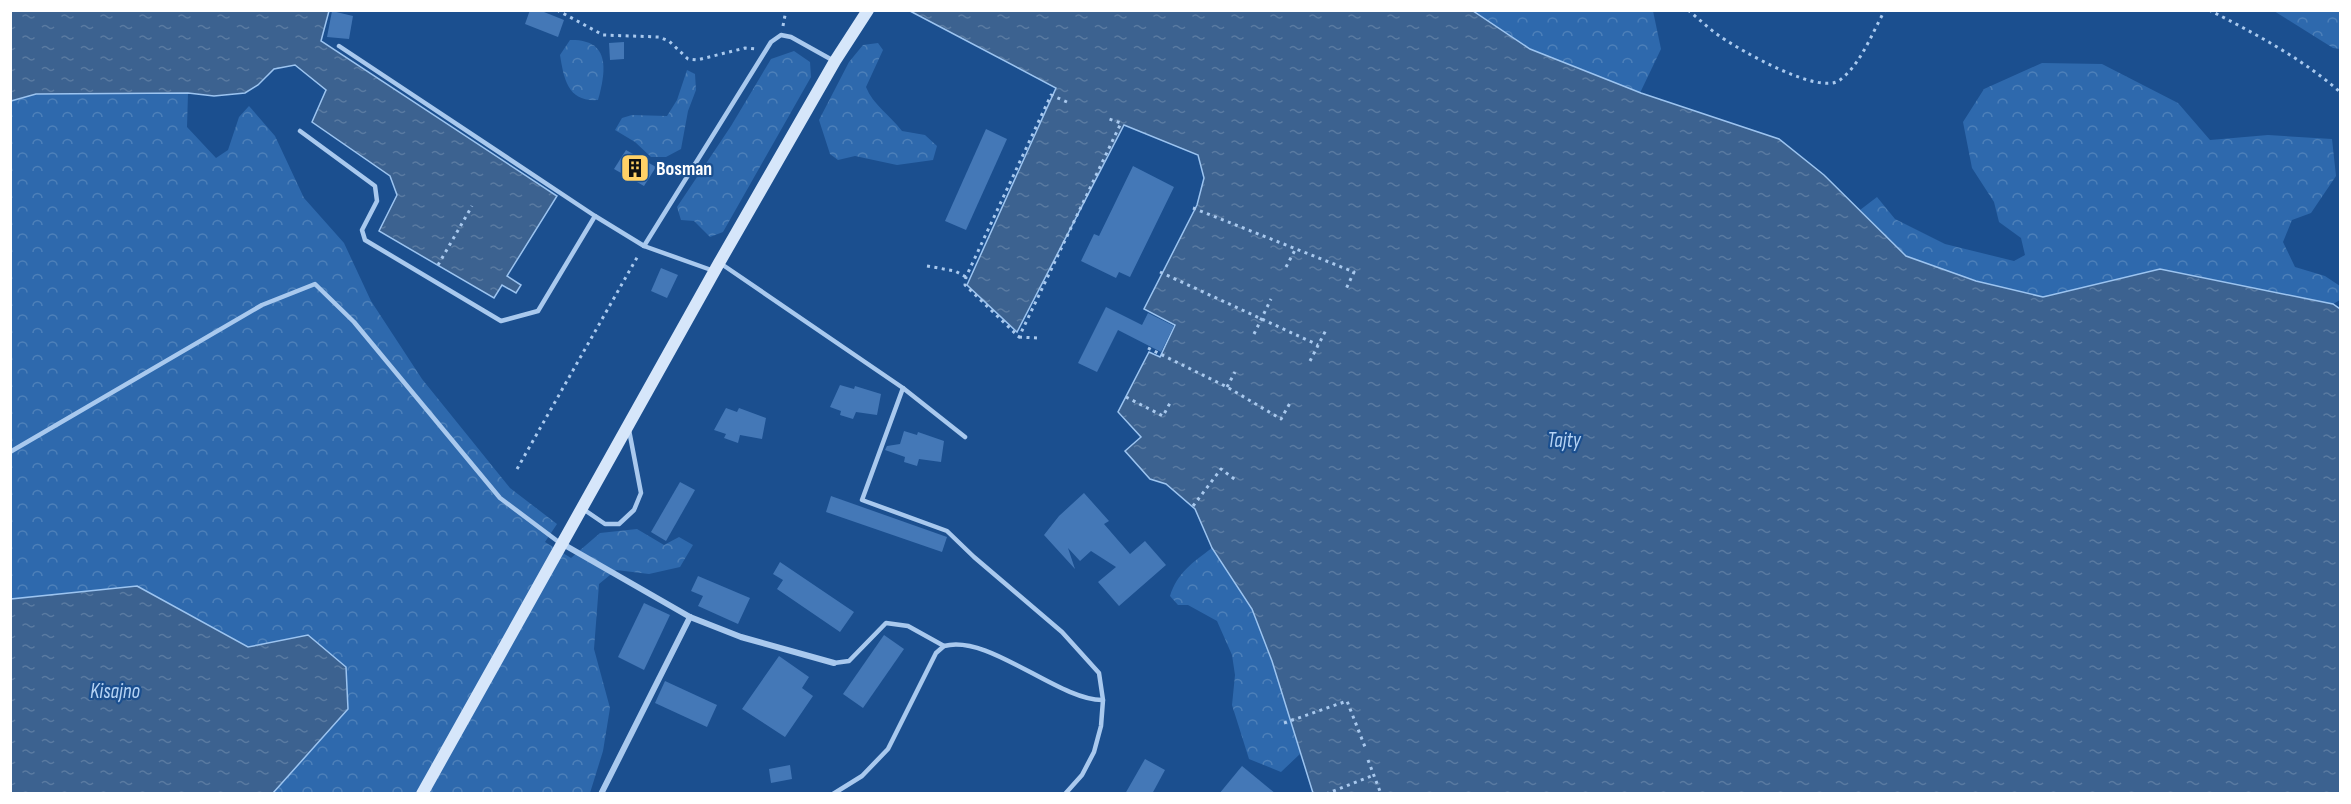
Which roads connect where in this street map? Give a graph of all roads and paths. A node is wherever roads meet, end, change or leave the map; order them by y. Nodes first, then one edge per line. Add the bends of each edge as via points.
1 (557, 10) edge
2 (786, 10) edge
3 (868, 10) edge
4 (1688, 10) edge
5 (1885, 10) edge
6 (2209, 10) edge
7 (781, 35) junction
8 (339, 46) dead end
9 (764, 53) junction
10 (835, 62) junction
11 (2340, 92) edge
12 (1067, 102) dead end
13 (1106, 118) dead end
14 (300, 131) dead end
15 (472, 206) dead end
16 (1193, 208) dead end
17 (595, 216) junction
18 (644, 246) junction
19 (1295, 249) junction
20 (438, 265) dead end
21 (927, 266) dead end
22 (717, 267) junction
23 (1286, 267) dead end
24 (1160, 272) dead end
25 (966, 277) junction
26 (1346, 289) dead end
27 (1271, 299) dead end
28 (1262, 318) junction
29 (1327, 328) dead end
30 (1254, 334) dead end
31 (1018, 337) junction
32 (1038, 338) dead end
33 (1318, 345) junction
34 (1148, 348) dead end
35 (1310, 361) dead end
36 (1235, 372) dead end
37 (1227, 387) junction
38 (903, 388) junction
39 (1126, 397) dead end
40 (1170, 403) dead end
41 (1290, 403) dead end
42 (628, 424) junction
43 (965, 437) dead end
44 (10, 452) edge
45 (517, 469) dead end
46 (1237, 481) dead end
47 (1193, 506) dead end
48 (582, 507) junction
49 (560, 543) junction
50 (690, 617) junction
51 (944, 645) junction
52 (834, 663) joint
53 (1103, 700) junction
54 (1284, 723) dead end
55 (1365, 747) dead end
56 (1368, 759) dead end
57 (1374, 775) junction
58 (422, 794) edge
59 (601, 794) edge
60 (833, 794) edge
61 (1065, 794) edge
62 (1326, 794) edge
63 (1381, 794) edge

1 - 9 path via 603,34 659,37 688,59 745,48
2 - 7 path
3 - 10 main road
4 - 5 path via 1720,36 1761,59 1796,76 1828,83 1838,82 1855,63
6 - 11 path via 2247,30
7 - 9 lane
7 - 10 lane
8 - 17 lane
9 - 18 lane
10 - 22 main road
12 - 25 path via 1051,95
13 - 31 path via 1121,123
14 - 17 lane via 375,186 377,201 362,230 365,240 501,321 538,311
15 - 20 path
16 - 19 path
17 - 18 lane
18 - 22 lane
18 - 45 path
19 - 23 path
19 - 26 path via 1354,272
21 - 25 path
22 - 38 lane
22 - 42 main road
24 - 28 path
25 - 31 path via 965,285
27 - 28 path
28 - 30 path
28 - 33 path
29 - 33 path
31 - 32 path
33 - 35 path
34 - 37 path
36 - 37 path
37 - 41 path via 1281,419
38 - 43 lane
38 - 53 lane via 862,500 948,531 1085,656 1099,673
39 - 40 path via 1163,416
42 - 48 main road
42 - 48 lane via 641,493 634,510 619,524 604,524
44 - 49 lane via 262,305 315,284 354,322 500,498
46 - 47 path via 1221,469
48 - 49 main road
49 - 50 street
49 - 58 main road
50 - 52 street via 741,637
50 - 59 street
51 - 52 lane via 908,626 886,623 849,662
51 - 53 lane via 962,644 998,656 1086,697
51 - 60 lane via 888,749 862,776
53 - 61 lane via 1094,752 1082,775
54 - 55 path via 1347,700
56 - 57 path
57 - 62 path
57 - 63 path

